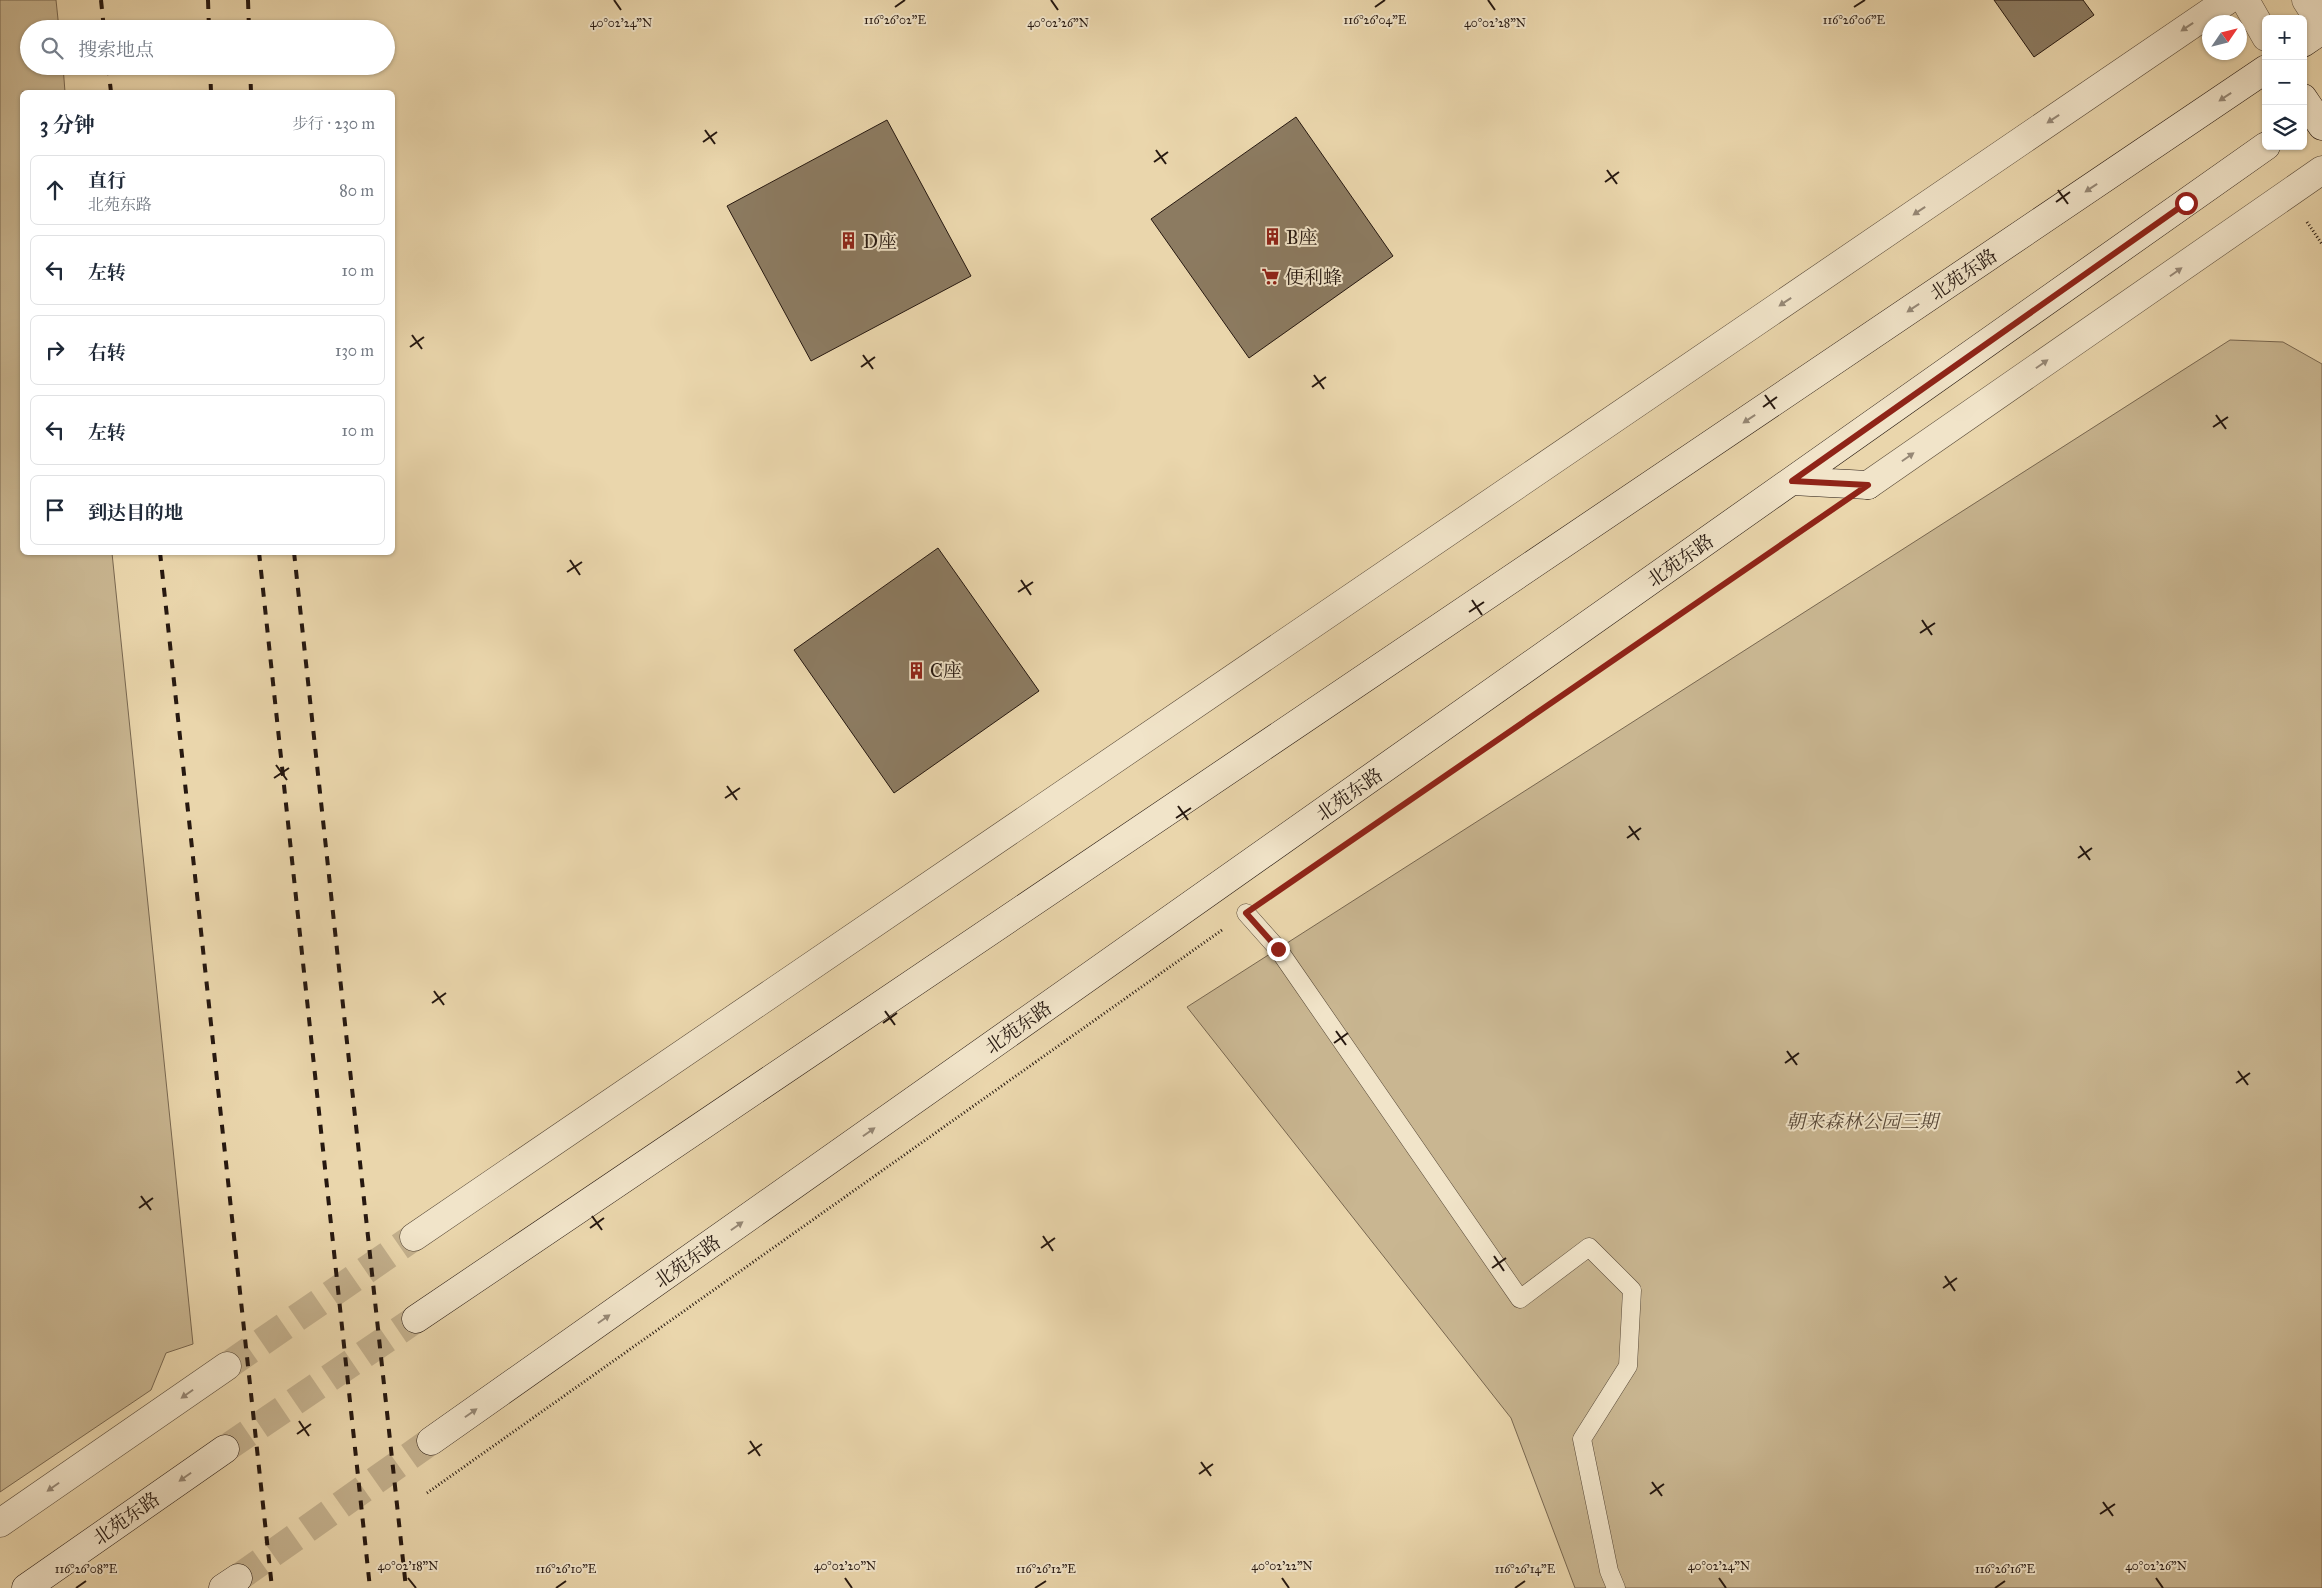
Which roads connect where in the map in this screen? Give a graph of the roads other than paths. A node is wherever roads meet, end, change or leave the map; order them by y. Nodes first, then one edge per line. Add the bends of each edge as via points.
1 (2228, 0) edge
2 (2245, 0) edge
3 (2306, 0) edge
4 (2322, 25) edge
5 (2262, 30) edge
6 (2322, 30) edge
7 (2307, 40) edge
8 (2262, 72) edge
9 (2262, 149) edge
10 (2322, 170) edge
11 (1792, 481) junction
12 (1246, 913) road end
13 (414, 1237) tunnel mouth
14 (416, 1319) tunnel mouth
15 (227, 1366) tunnel mouth
16 (431, 1441) tunnel mouth
17 (225, 1448) tunnel mouth
18 (0, 1524) edge
19 (26, 1588) edge
20 (1616, 1588) edge

1 -> 13 main road
2 - 5 main road
3 - 4 main road
6 - 7 main road
8 -> 14 main road, 北苑东路
9 - 11 main road, 北苑东路
11 -> 10 main road via 1868,485
16 -> 11 main road, 北苑东路
12 - 20 lane via 1278,949 1520,1299 1589,1247 1632,1290 1628,1366 1582,1439 1609,1571
15 -> 18 main road
17 -> 19 main road, 北苑东路

